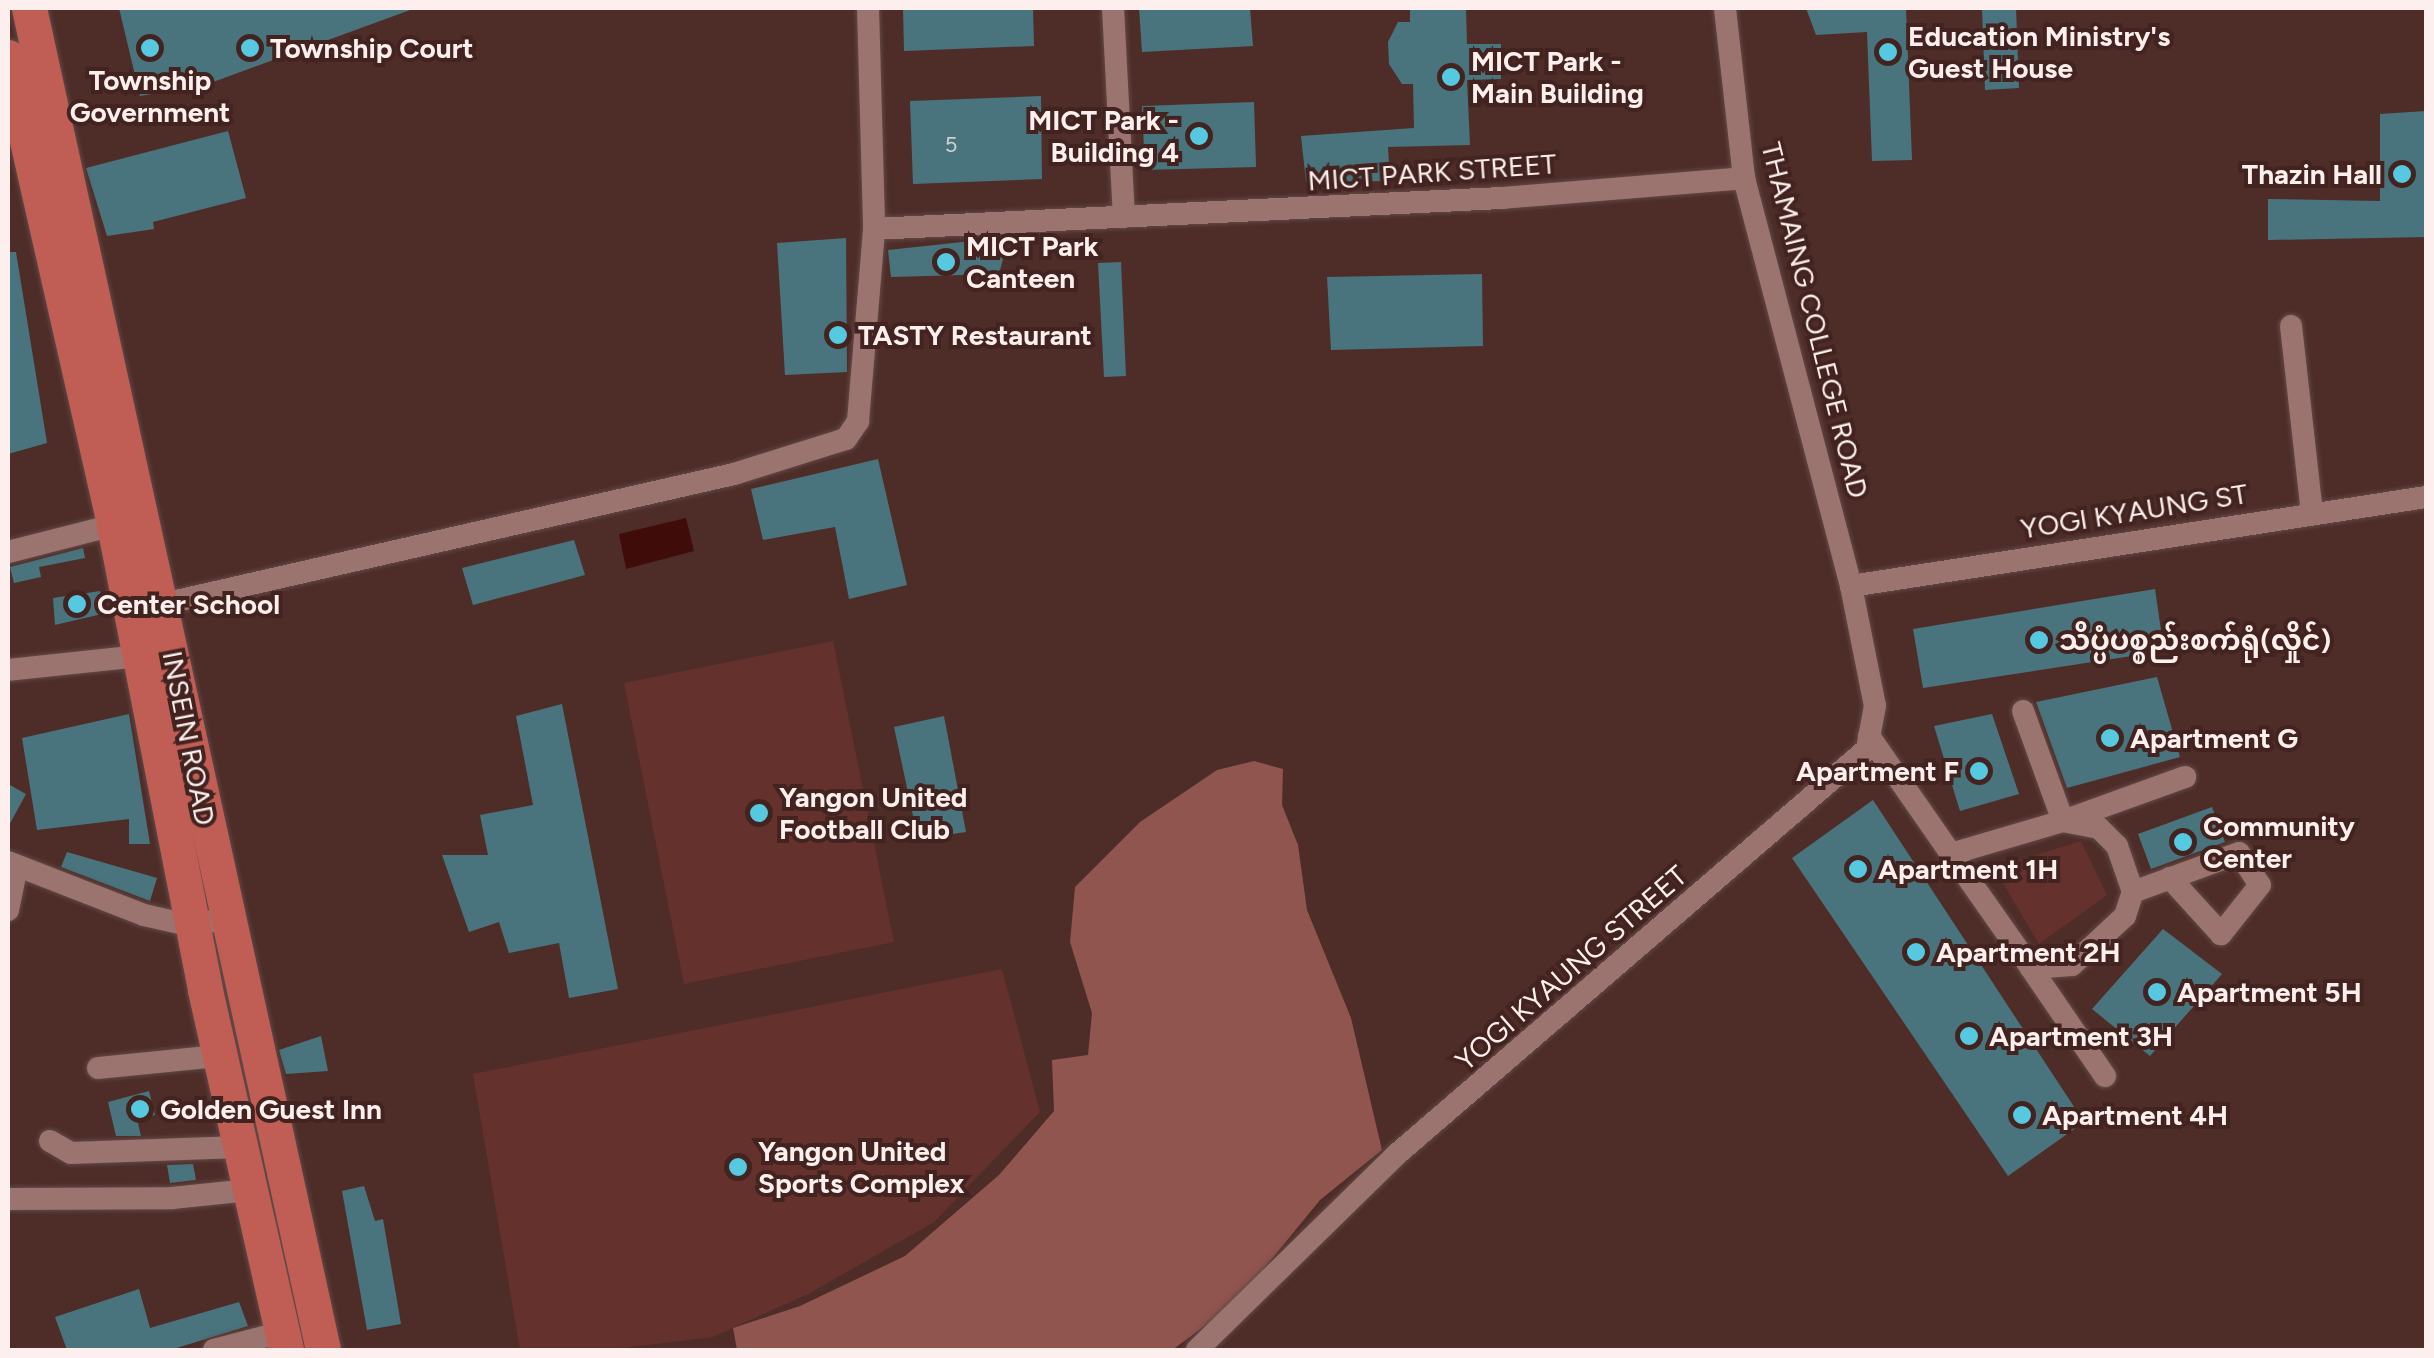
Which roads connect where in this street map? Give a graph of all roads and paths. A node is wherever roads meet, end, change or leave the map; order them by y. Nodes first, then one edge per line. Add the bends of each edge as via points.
1 (29, 8) edge
2 (868, 8) edge
3 (1114, 8) edge
4 (1725, 8) edge
5 (8, 57) edge
6 (51, 167) junction
7 (1744, 178) junction
8 (1124, 217) junction
9 (874, 229) junction
10 (2291, 326) dead end
11 (2426, 497) edge
12 (2312, 514) junction
13 (114, 525) junction
14 (8, 552) edge
15 (1851, 586) junction
16 (147, 608) junction
17 (140, 656) junction
18 (8, 670) edge
19 (2023, 711) dead end
20 (168, 716) junction
21 (1869, 736) junction
22 (2185, 777) dead end
23 (2063, 821) junction
24 (1952, 854) junction
25 (12, 864) edge
26 (2170, 878) dead end
27 (2133, 892) junction
28 (8, 910) edge
29 (209, 922) junction
30 (2031, 968) junction
31 (220, 1056) junction
32 (98, 1068) dead end
33 (2104, 1076) dead end
34 (245, 1094) junction
35 (50, 1141) dead end
36 (254, 1171) junction
37 (8, 1198) edge
38 (284, 1342) edge
39 (321, 1344) edge
40 (214, 1350) edge
41 (1197, 1350) edge

1 - 6 main road, INSEIN ROAD
2 - 9 street
3 - 8 street
4 - 7 street, THAMAING COLLEGE ROAD
5 - 6 main road, INSEIN ROAD
6 - 13 main road, INSEIN ROAD
6 - 16 main road, INSEIN ROAD
7 - 8 street, MICT PARK STREET
7 - 15 street, THAMAING COLLEGE ROAD
8 - 9 street, MICT PARK STREET
9 - 16 street via 858,421 846,439 734,474
10 - 12 street
11 - 12 street, YOGI KYAUNG ST
12 - 15 street, YOGI KYAUNG ST
13 - 14 street
13 - 16 main road, INSEIN ROAD
15 - 21 street via 1874,706
16 - 17 main road, INSEIN ROAD
16 - 20 main road, INSEIN ROAD
17 - 18 street
17 - 20 main road, INSEIN ROAD
19 - 23 street
20 - 29 main road, INSEIN ROAD
21 - 24 street
21 - 41 street, YOGI KYAUNG STREET via 1867,749 1846,770 1396,1155
22 - 23 street
23 - 24 street
23 - 27 street via 2099,828 2117,846
24 - 30 street
25 - 28 street
25 - 29 street via 86,896
26 - 27 street
27 - 30 street via 2125,916 2072,965
29 - 31 main road, INSEIN ROAD
29 - 34 main road, INSEIN ROAD
30 - 33 street
31 - 32 street
31 - 34 main road, INSEIN ROAD
34 - 36 main road, INSEIN ROAD
35 - 36 street via 71,1153
36 - 37 street via 172,1198
36 - 38 main road, INSEIN ROAD
36 - 39 main road, INSEIN ROAD
38 - 39 main road
38 - 40 street

